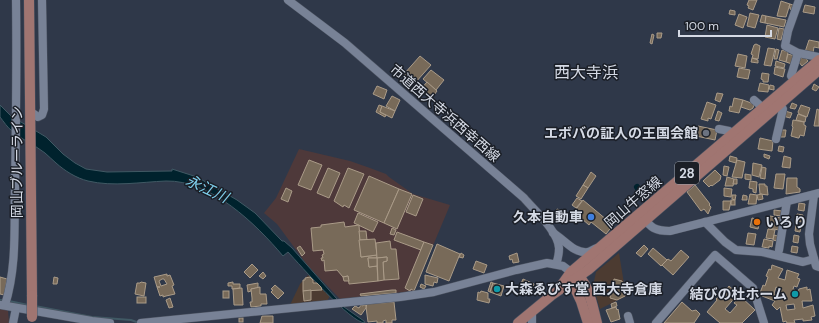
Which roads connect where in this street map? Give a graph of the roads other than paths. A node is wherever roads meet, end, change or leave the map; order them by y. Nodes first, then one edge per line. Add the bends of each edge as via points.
1 (16, 0) edge
2 (29, 0) edge
3 (42, 0) edge
4 (288, 0) edge
5 (799, 0) edge
6 (798, 53) junction
7 (819, 59) edge
8 (819, 70) edge
9 (795, 81) junction
10 (754, 100) dead end
11 (780, 104) junction
12 (16, 107) junction
13 (763, 108) junction
14 (30, 114) junction
15 (719, 129) dead end
16 (732, 135) junction
17 (776, 139) dead end
18 (817, 194) edge
19 (787, 201) junction
20 (642, 217) junction
21 (705, 222) junction
22 (553, 232) junction
23 (608, 242) junction
24 (779, 250) dead end
25 (556, 264) junction
26 (817, 267) edge
27 (578, 275) junction
28 (2, 305) edge
29 (16, 308) junction
30 (532, 311) junction
31 (32, 320) edge
32 (13, 323) edge
33 (110, 323) edge
34 (141, 323) edge
35 (145, 323) edge
36 (518, 323) edge
37 (532, 323) edge
38 (588, 323) edge
39 (597, 323) edge
40 (656, 323) edge
41 (764, 323) edge

1 - 12 street
2 - 14 main road, 岡山ブルーライン
3 - 14 street via 44,109 42,115
4 - 22 street, 市道西大寺浜西幸西線 via 345,43 524,198
5 - 6 street via 785,46
6 - 7 street
6 - 9 street via 791,76
7 - 9 main road, 岡山牛窓線 / 28
8 - 11 main road, 岡山牛窓線 / 28
9 - 13 main road, 岡山牛窓線 / 28
10 - 13 street
11 - 17 street via 783,109
11 - 20 main road, 岡山牛窓線 / 28
12 - 14 street
12 - 28 street via 13,269
13 - 16 main road, 岡山牛窓線 / 28
14 - 31 main road, 岡山ブルーライン, bridge
15 - 16 street via 729,131
16 - 20 main road, 岡山牛窓線 / 28
18 - 19 street
18 - 26 street via 809,234
19 - 21 street
19 - 24 street
20 - 21 street via 654,229 661,231
20 - 23 main road, 岡山牛窓線 / 28
20 - 27 main road, 岡山牛窓線 / 28
21 - 26 street via 736,250 762,252
22 - 23 street via 578,251 588,252
22 - 25 street, 市道西大寺浜西幸西線 via 559,246
23 - 27 main road, 岡山牛窓線 / 28
25 - 27 street
25 - 35 street via 547,263 434,292 400,297
27 - 30 main road, 岡山牛窓線 / 28
27 - 38 main road
27 - 39 main road via 586,285
28 - 29 street
29 - 32 street
29 - 33 street
30 - 36 main road, 岡山牛窓線 / 28
30 - 37 street
34 - 35 street
40 - 41 street via 715,255 753,288

